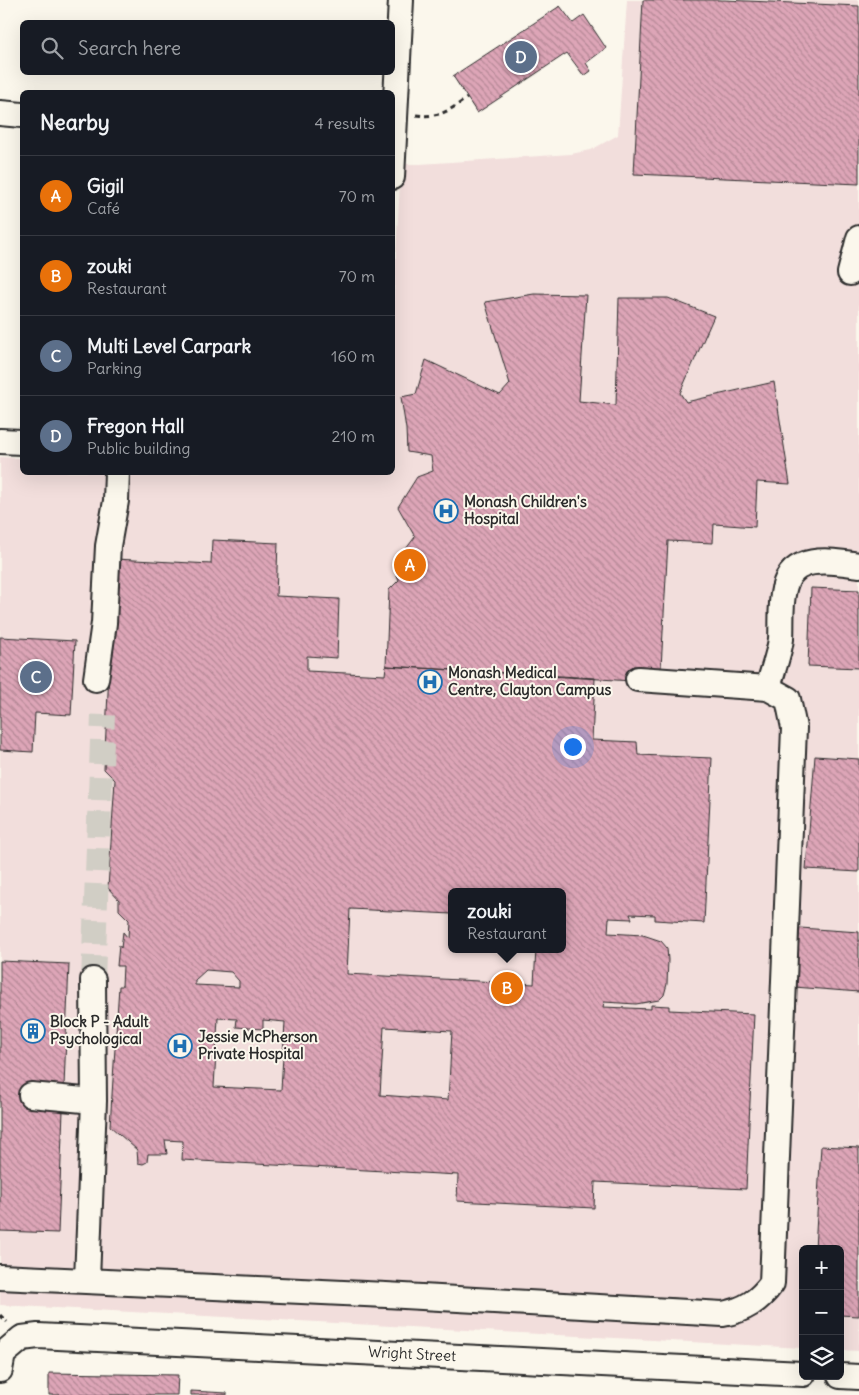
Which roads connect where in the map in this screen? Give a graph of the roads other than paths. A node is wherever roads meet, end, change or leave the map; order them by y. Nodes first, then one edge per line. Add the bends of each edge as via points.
1 (401, 0) edge
2 (395, 109) edge
3 (0, 113) edge
4 (20, 114) edge
5 (859, 238) edge
6 (850, 273) dead end
7 (0, 441) edge
8 (20, 442) edge
9 (117, 475) edge
10 (859, 565) edge
11 (96, 679) dead end
12 (638, 679) dead end
13 (778, 694) junction
14 (93, 980) tunnel mouth
15 (31, 1095) dead end
16 (94, 1101) junction
17 (0, 1277) edge
18 (88, 1280) junction
19 (0, 1370) edge
20 (799, 1374) edge
21 (844, 1376) edge
22 (859, 1377) edge

1 - 2 street
3 - 4 street
5 - 6 street
7 - 8 street
9 - 11 street
10 - 13 street via 821,561 802,564 790,576 784,588 781,641 786,670
12 - 13 street
13 - 18 street via 794,728 772,1283 756,1301 723,1314
14 - 16 street
15 - 16 street
16 - 18 street
17 - 18 street
19 - 20 street, Wright Street via 14,1330 38,1336
21 - 22 street

